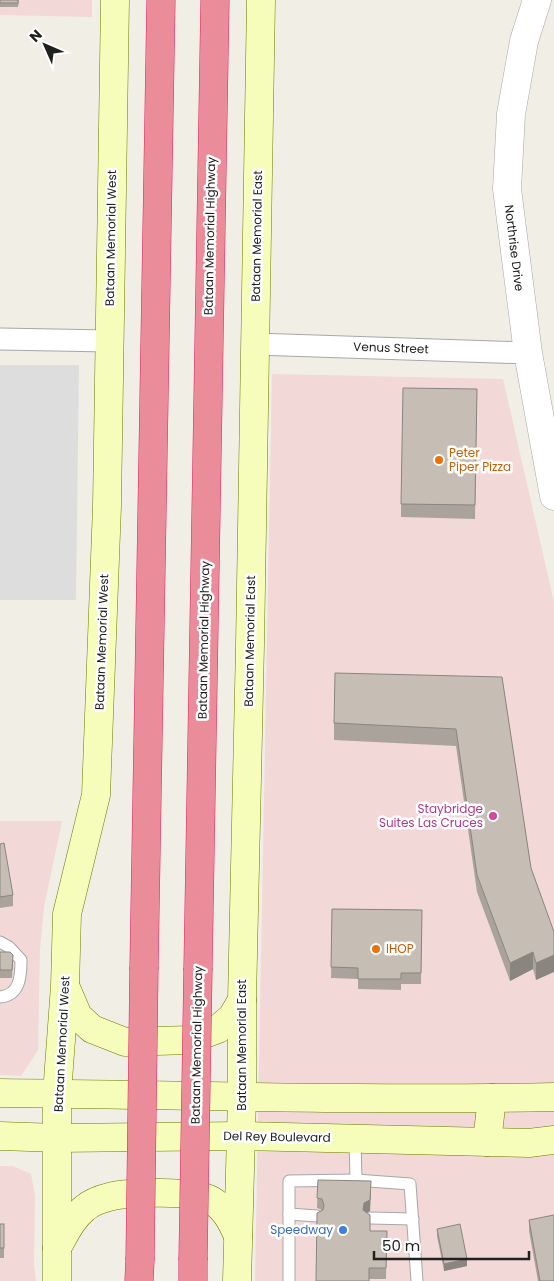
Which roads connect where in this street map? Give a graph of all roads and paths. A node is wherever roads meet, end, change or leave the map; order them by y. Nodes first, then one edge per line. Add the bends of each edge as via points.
1 (115, 0) edge
2 (161, 0) edge
3 (215, 0) edge
4 (261, 0) edge
5 (537, 0) edge
6 (0, 339) edge
7 (109, 341) junction
8 (254, 344) junction
9 (528, 353) junction
10 (554, 496) edge
11 (0, 942) edge
12 (65, 986) junction
13 (0, 997) edge
14 (242, 1000) junction
15 (0, 1093) edge
16 (57, 1094) junction
17 (242, 1096) junction
18 (554, 1097) edge
19 (492, 1098) junction
20 (0, 1136) edge
21 (241, 1136) junction
22 (58, 1138) junction
23 (355, 1139) junction
24 (487, 1142) junction
25 (546, 1144) edge
26 (356, 1180) junction
27 (289, 1214) junction
28 (317, 1216) edge
29 (370, 1218) edge
30 (412, 1219) junction
31 (238, 1236) junction
32 (57, 1248) junction
33 (139, 1271) edge
34 (193, 1271) edge
35 (57, 1281) edge
36 (237, 1281) edge
37 (289, 1281) edge
38 (417, 1281) edge

1 - 7 main road, Bataan Memorial West
2 - 33 highway, bridge
3 - 34 highway, Bataan Memorial Highway, bridge
4 - 8 main road, Bataan Memorial East
5 - 9 street, Northrise Drive via 524,41 510,114 507,190
6 - 7 street
7 - 12 main road, Bataan Memorial West via 107,506 96,795 67,914
8 - 9 street, Venus Street
8 - 14 main road, Bataan Memorial East
9 - 10 street, Northrise Drive
11 - 13 lane via 9,946 21,960 21,976 13,993
12 - 14 main road via 78,1016 92,1029 125,1042 189,1040 218,1029 232,1018
12 - 16 main road, Bataan Memorial West
14 - 17 main road, Bataan Memorial East
15 - 16 main road
16 - 17 main road
16 - 22 main road, Bataan Memorial West
17 - 19 main road
17 - 21 main road, Bataan Memorial East
18 - 19 main road
19 - 24 main road
20 - 22 main road, Del Rey Boulevard
21 - 22 main road, Del Rey Boulevard
21 - 23 main road, Del Rey Boulevard
21 - 31 main road, Bataan Memorial East
22 - 32 main road, Bataan Memorial West
23 - 24 main road, Del Rey Boulevard
23 - 26 lane
24 - 25 main road, Del Rey Boulevard
26 - 27 lane via 289,1180
26 - 30 lane via 410,1184
27 - 28 lane
27 - 37 lane
29 - 30 lane
30 - 38 lane
31 - 32 main road via 223,1210 201,1196 123,1194 96,1201 85,1208
31 - 36 main road, Bataan Memorial East
32 - 35 main road, Bataan Memorial West

